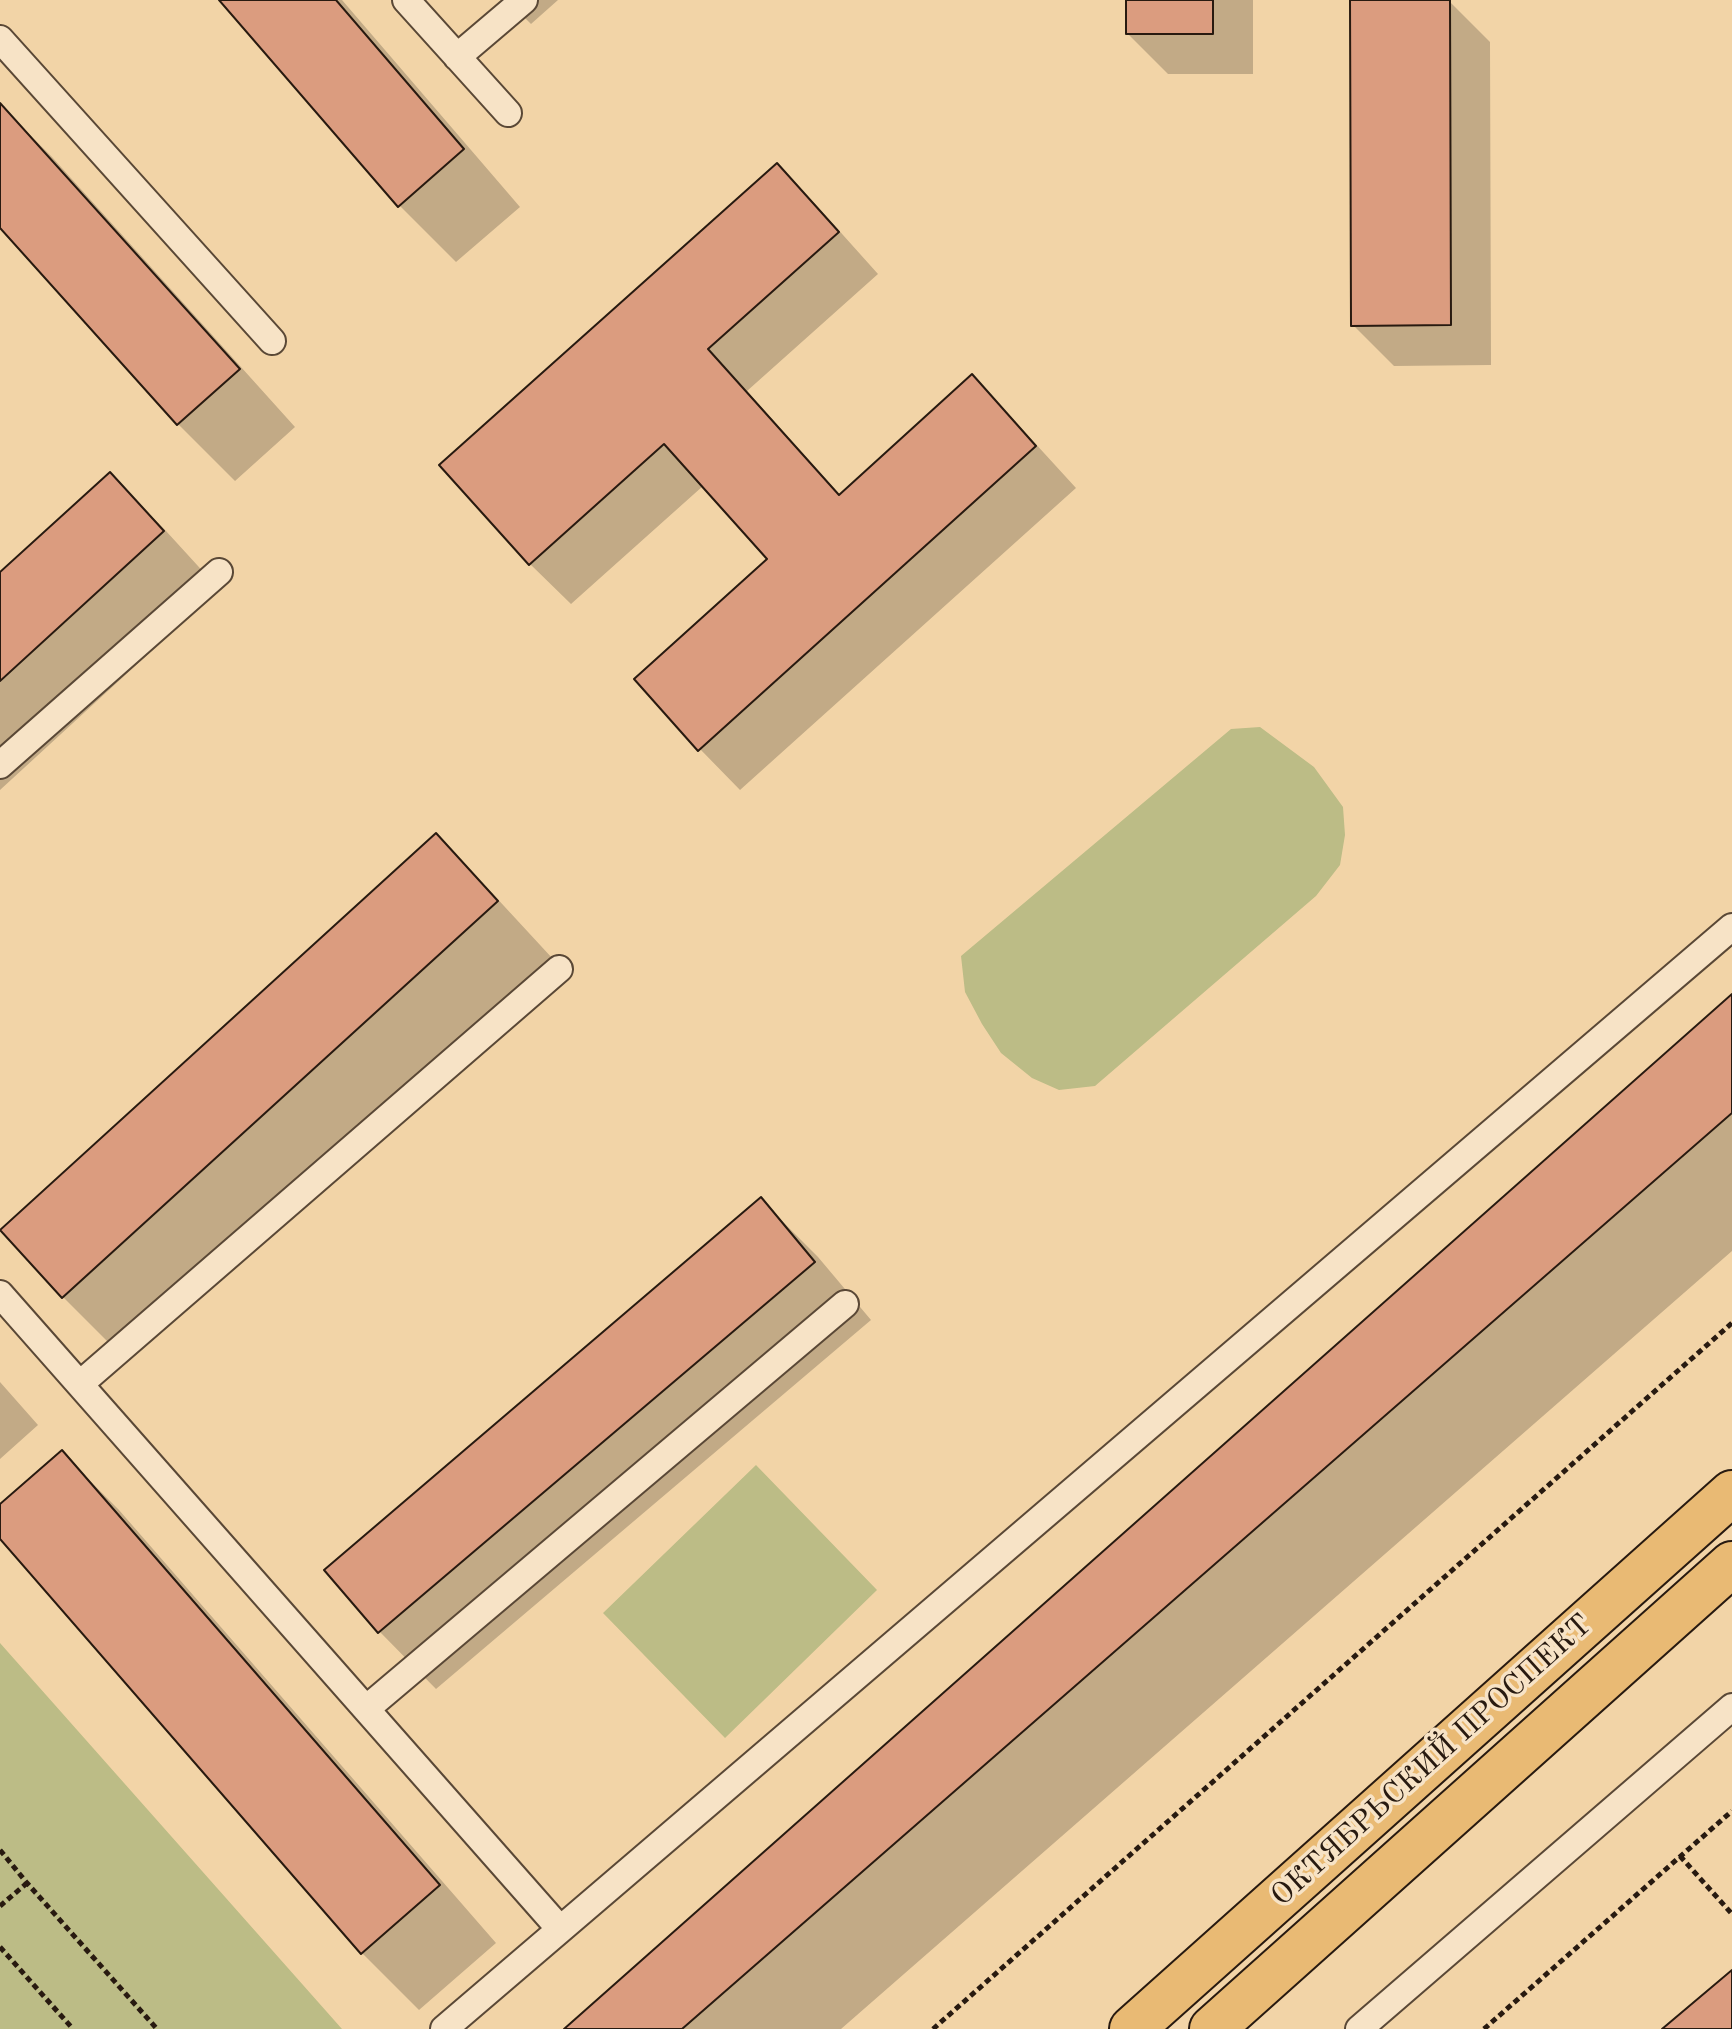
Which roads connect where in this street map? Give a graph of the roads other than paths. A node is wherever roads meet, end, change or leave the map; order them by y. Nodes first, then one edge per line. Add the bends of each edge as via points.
1 (406, 0) edge
2 (524, 0) edge
3 (0, 39) edge
4 (457, 57) junction
5 (508, 113) dead end
6 (272, 341) dead end
7 (219, 572) dead end
8 (0, 765) edge
9 (1732, 927) edge
10 (559, 969) dead end
11 (0, 1294) edge
12 (845, 1304) dead end
13 (80, 1384) junction
14 (1732, 1493) edge
15 (1732, 1564) edge
16 (1732, 1707) edge
17 (366, 1709) junction
18 (560, 1929) junction
19 (444, 2029) edge
20 (1132, 2029) edge
21 (1212, 2029) edge
22 (1359, 2029) edge

1 - 4 lane
2 - 4 lane
3 - 6 lane
4 - 5 lane
7 - 8 lane
9 - 18 lane
10 - 13 lane
11 - 13 lane
12 - 17 lane
13 - 17 lane
14 - 20 main road, ОКТЯБРЬСКИЙ ПРОСПЕКТ
15 - 21 main road, ОКТЯБРЬСКИЙ ПРОСПЕКТ
16 - 22 lane
17 - 18 lane
18 - 19 lane

